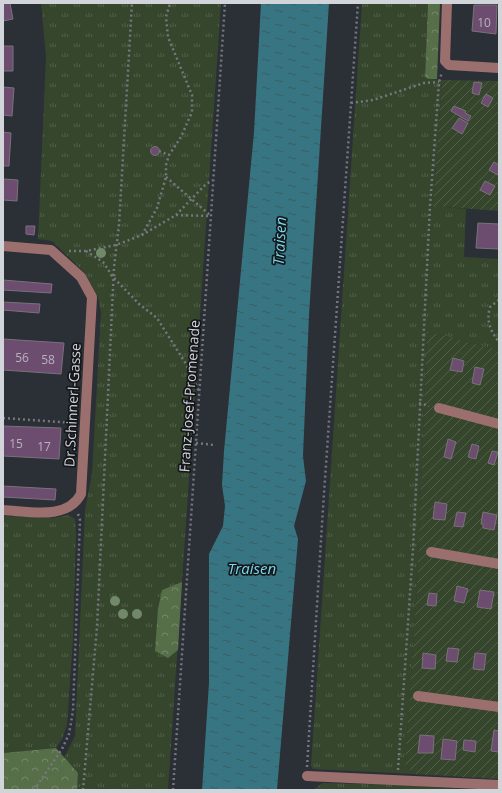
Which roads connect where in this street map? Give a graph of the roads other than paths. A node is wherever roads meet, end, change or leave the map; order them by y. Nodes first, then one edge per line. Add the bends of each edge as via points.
1 (447, 3) edge
2 (499, 68) edge
3 (3, 246) edge
4 (439, 408) dead end
5 (499, 424) edge
6 (3, 510) edge
7 (431, 552) dead end
8 (499, 564) edge
9 (418, 696) dead end
10 (499, 707) edge
11 (307, 776) road end
12 (499, 785) edge

1 - 2 street via 445,61 450,65
3 - 6 street, Dr.Schinnerl-Gasse via 51,250 81,276 92,296 81,494 74,504 54,512
4 - 5 street
7 - 8 street
9 - 10 street
11 - 12 street

